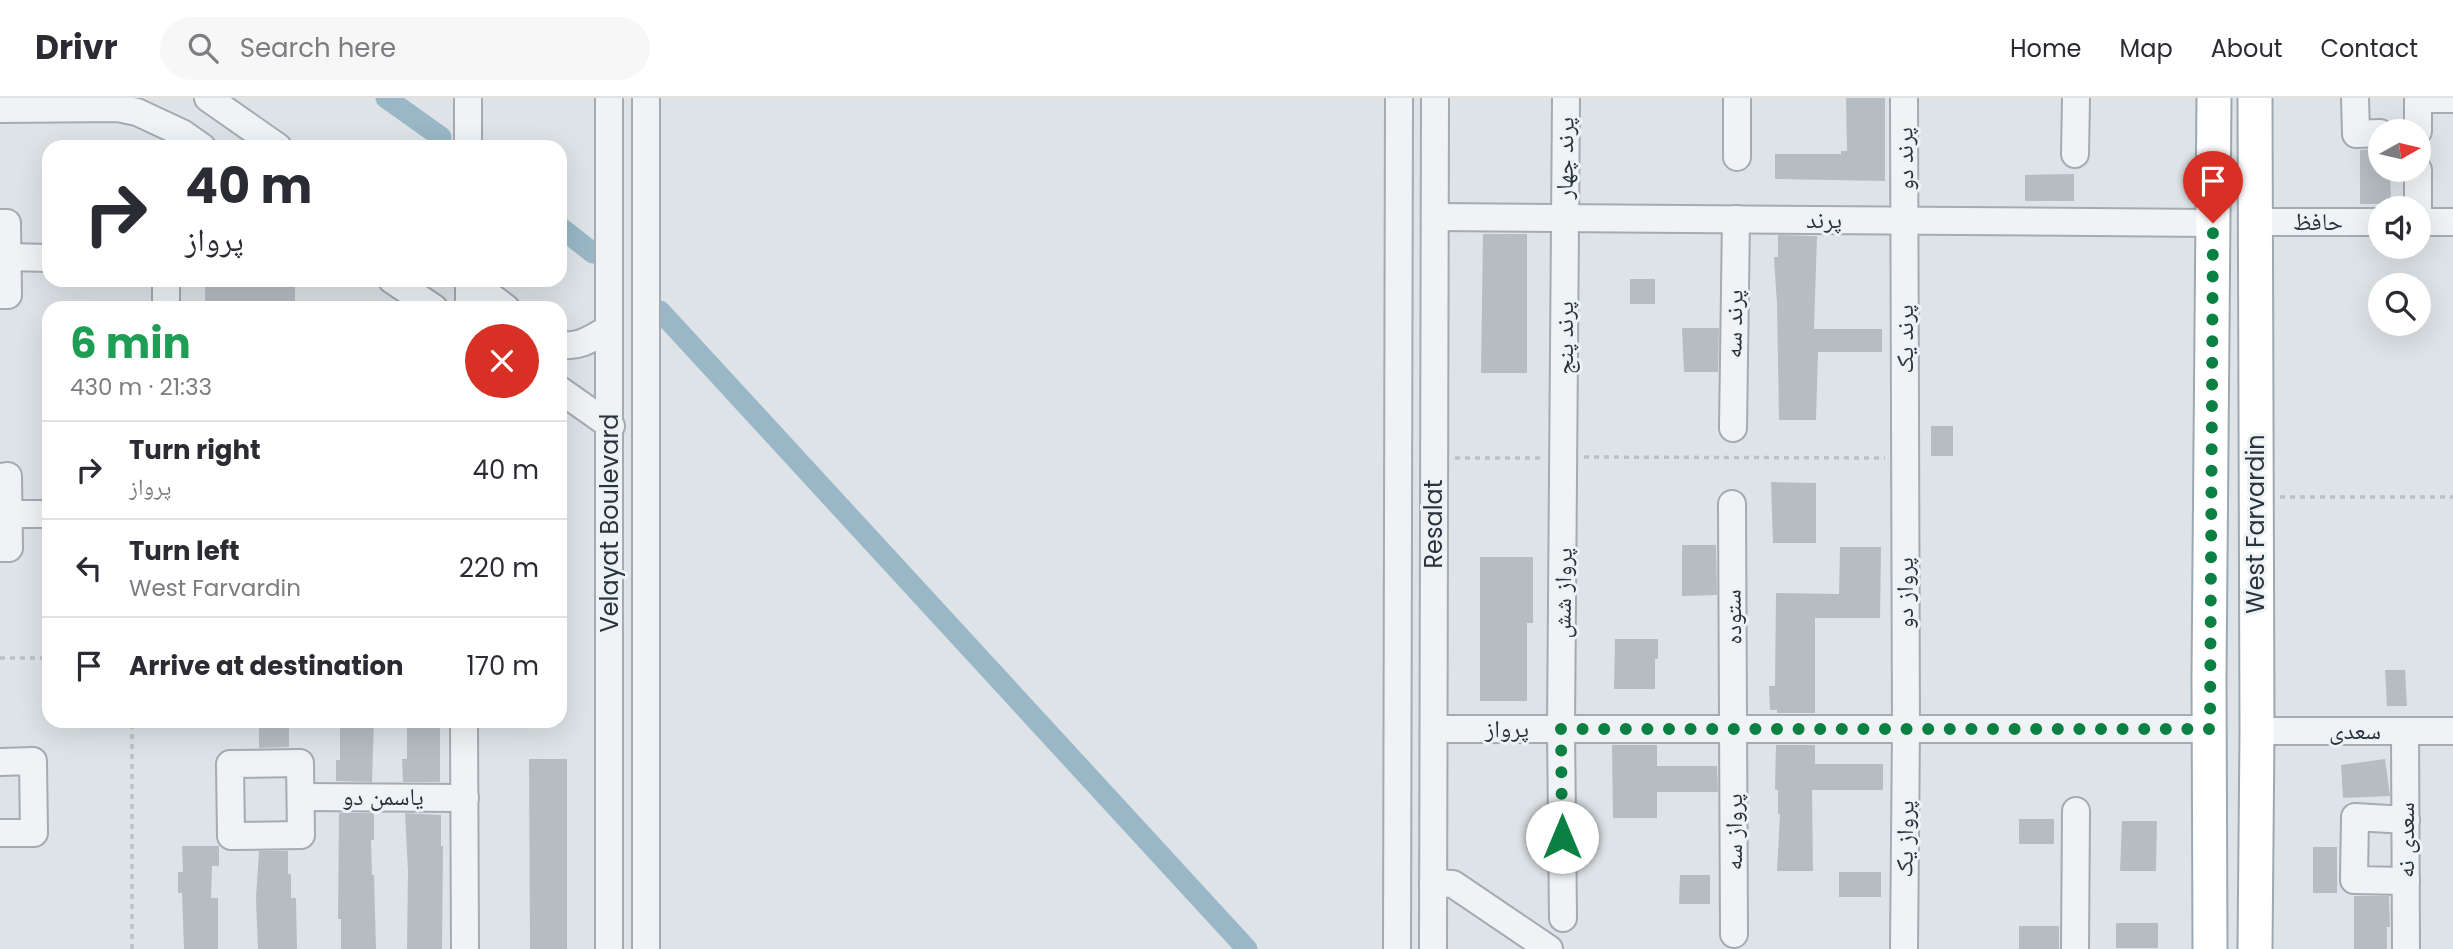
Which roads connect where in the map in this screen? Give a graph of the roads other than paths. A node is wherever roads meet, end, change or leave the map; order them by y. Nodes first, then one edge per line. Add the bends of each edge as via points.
1 (208, 98) edge
2 (468, 98) edge
3 (609, 98) edge
4 (646, 98) edge
5 (1399, 98) edge
6 (1435, 98) edge
7 (1566, 98) edge
8 (1737, 98) edge
9 (1904, 98) edge
10 (2076, 98) edge
11 (2214, 98) edge
12 (2255, 98) edge
13 (2355, 98) edge
14 (2418, 98) edge
15 (2453, 99) edge
16 (0, 109) edge
17 (2418, 119) edge
18 (2368, 134) edge
19 (165, 136) edge
20 (192, 140) edge
21 (268, 140) edge
22 (468, 140) edge
23 (2075, 154) dead end
24 (1737, 158) dead end
25 (1435, 217) junction
26 (1564, 218) junction
27 (1736, 219) junction
28 (1905, 220) junction
29 (2255, 222) junction
30 (2368, 222) edge
31 (2431, 222) edge
32 (2453, 222) edge
33 (0, 223) edge
34 (2213, 223) junction
35 (8, 257) junction
36 (42, 258) edge
37 (402, 287) edge
38 (478, 287) edge
39 (0, 295) edge
40 (424, 301) edge
41 (497, 301) edge
42 (608, 329) junction
43 (567, 346) edge
44 (567, 395) edge
45 (611, 426) junction
46 (1733, 428) dead end
47 (1565, 457) joint
48 (1904, 458) joint
49 (0, 477) edge
50 (1732, 504) dead end
51 (8, 514) junction
52 (42, 514) edge
53 (0, 548) edge
54 (464, 728) edge
55 (1435, 729) junction
56 (1561, 729) junction
57 (1906, 729) junction
58 (2210, 729) junction
59 (1734, 730) junction
60 (2257, 731) junction
61 (2406, 731) junction
62 (2453, 731) edge
63 (0, 762) edge
64 (301, 797) dead end
65 (464, 798) junction
66 (2076, 811) dead end
67 (2406, 820) junction
68 (0, 833) edge
69 (2406, 881) junction
70 (1433, 883) junction
71 (1563, 918) dead end
72 (1734, 934) dead end
73 (465, 949) edge
74 (609, 949) edge
75 (646, 949) edge
76 (1397, 949) edge
77 (1433, 949) edge
78 (1549, 949) edge
79 (1904, 949) edge
80 (2075, 949) edge
81 (2210, 949) edge
82 (2255, 949) edge
83 (2406, 949) edge

1 - 21 street
2 - 22 street
3 - 42 street, Velayat Boulevard
4 - 75 street, Velayat Boulevard
5 - 76 street, Resalat
6 - 25 street, Resalat
7 - 26 street, پرند چهار
8 - 24 street
9 - 28 street, پرند دو
10 - 23 street
11 - 34 main road, West Farvardin
12 - 29 main road, West Farvardin
13 - 18 street via 2356,134
14 - 15 street
14 - 17 street
16 - 19 street via 117,108 137,112
19 - 20 street via 182,133
25 - 26 street, پرند
25 - 55 street, Resalat
26 - 27 street, پرند
26 - 47 street, پرند پنج
27 - 28 street, پرند
27 - 46 street, پرند سه
28 - 34 street, پرند
28 - 48 street, پرند یک
29 - 30 street, حافظ
29 - 60 main road, West Farvardin
31 - 32 street
33 - 35 street via 7,223
34 - 58 main road, West Farvardin
35 - 36 street
35 - 39 street via 8,295
37 - 40 street
38 - 41 street
42 - 43 street via 582,344
42 - 45 street, Velayat Boulevard
44 - 45 street
45 - 74 street, Velayat Boulevard
47 - 56 street, پرواز شش
48 - 57 street, پرواز دو
49 - 51 street via 8,476
50 - 59 street, ستوده
51 - 52 street
51 - 53 street via 9,548
54 - 65 street
55 - 56 street, پرواز
55 - 70 street, Resalat
56 - 59 street, پرواز
56 - 71 street, پرواز شش
57 - 58 street, پرواز
57 - 59 street, پرواز
57 - 79 street, پرواز یک
58 - 81 main road, West Farvardin
59 - 72 street, پرواز سه
60 - 61 street, سعدی
60 - 82 main road, West Farvardin
61 - 62 street, سعدی
61 - 67 street, سعدی نه
63 - 68 street via 33,761 34,833
64 - 65 street, یاسمن دو
65 - 73 street
66 - 80 street
67 - 69 street, سعدی نه
67 - 69 street via 2355,817 2354,880
69 - 83 street, سعدی نه
70 - 77 street, Resalat
70 - 78 street via 1453,884

